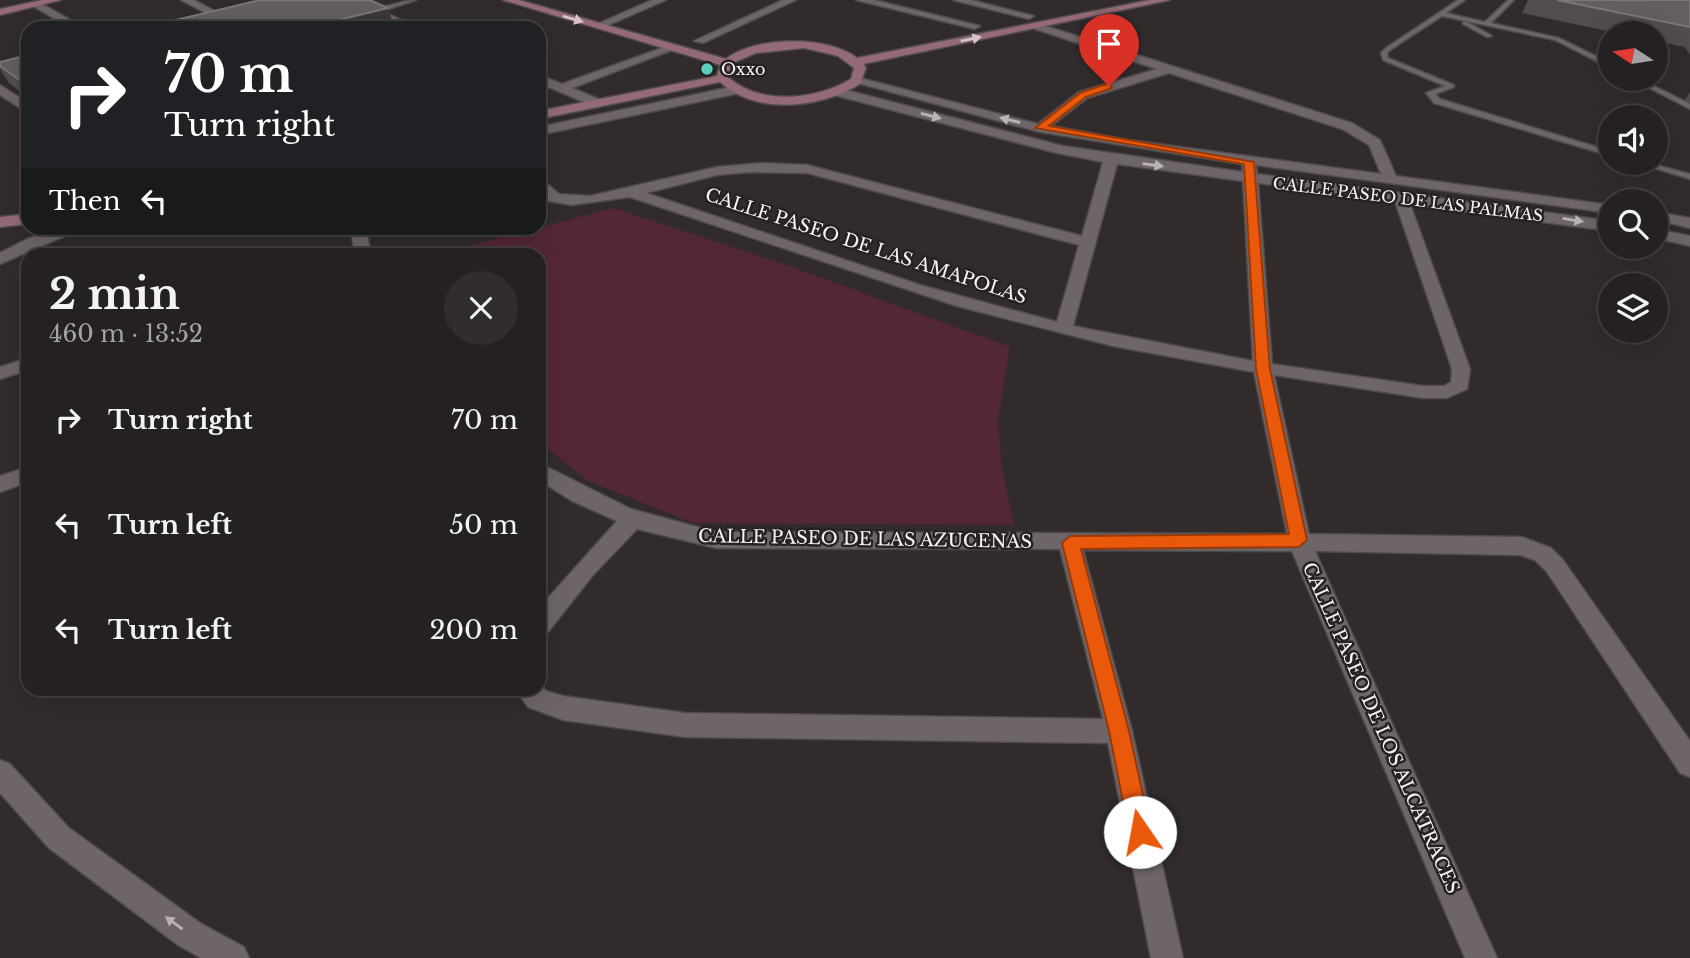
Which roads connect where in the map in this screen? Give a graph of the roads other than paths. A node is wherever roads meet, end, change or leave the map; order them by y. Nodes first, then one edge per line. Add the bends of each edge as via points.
1 (56, 0) edge
2 (186, 0) edge
3 (344, 0) edge
4 (411, 0) edge
5 (508, 0) edge
6 (552, 0) edge
7 (662, 0) edge
8 (791, 0) edge
9 (861, 0) edge
10 (958, 0) edge
11 (1108, 0) edge
12 (1165, 0) edge
13 (1462, 0) edge
14 (1511, 0) edge
15 (37, 4) junction
16 (372, 11) junction
17 (1026, 11) junction
18 (0, 12) edge
19 (1441, 14) junction
20 (1453, 17) junction
21 (617, 18) junction
22 (65, 21) edge
23 (228, 21) edge
24 (394, 21) edge
25 (1487, 23) junction
26 (640, 25) dead end
27 (598, 26) junction
28 (975, 26) junction
29 (1036, 26) junction
30 (1489, 36) dead end
31 (687, 38) dead end
32 (699, 41) junction
33 (674, 47) junction
34 (842, 53) junction
35 (743, 54) junction
36 (1598, 60) edge
37 (856, 62) junction
38 (727, 63) junction
39 (1165, 70) junction
40 (722, 78) junction
41 (856, 81) junction
42 (546, 82) edge
43 (3, 83) edge
44 (562, 88) junction
45 (736, 90) junction
46 (1659, 91) edge
47 (838, 92) junction
48 (16, 100) junction
49 (597, 103) junction
50 (21, 104) edge
51 (0, 105) edge
52 (1690, 107) edge
53 (546, 114) edge
54 (1040, 128) junction
55 (546, 130) edge
56 (1598, 150) edge
57 (1111, 159) junction
58 (1250, 170) junction
59 (1668, 171) edge
60 (1690, 177) edge
61 (1391, 180) junction
62 (546, 189) edge
63 (628, 192) junction
64 (1401, 198) junction
65 (1598, 207) edge
66 (1668, 218) edge
67 (21, 220) edge
68 (0, 222) edge
69 (1690, 223) edge
70 (1598, 224) edge
71 (54, 235) edge
72 (1668, 236) edge
73 (1690, 241) edge
74 (1086, 242) junction
75 (21, 248) edge
76 (21, 248) edge
77 (0, 259) edge
78 (1063, 328) junction
79 (21, 367) edge
80 (1263, 369) junction
81 (0, 373) edge
82 (21, 476) edge
83 (546, 482) edge
84 (0, 484) edge
85 (633, 519) junction
86 (1299, 540) junction
87 (1070, 543) junction
88 (546, 616) edge
89 (534, 696) edge
90 (1119, 731) junction
91 (1690, 764) edge
92 (0, 773) edge
93 (233, 958) edge
94 (1167, 958) edge
95 (1481, 958) edge

1 - 15 street
2 - 23 street
3 - 16 street
4 - 16 street
5 -> 27 street
6 - 21 street
7 - 21 street
8 - 32 street
9 - 28 street
10 - 17 street
11 - 17 street
12 - 29 street
13 - 19 lane
14 - 25 lane
15 - 18 street
15 - 22 street
16 - 24 street
17 - 28 street
19 - 20 lane
19 - 56 lane via 1388,49 1385,59 1452,86 1430,93 1437,101
20 - 25 lane
20 - 30 lane
21 - 26 street
21 - 27 street
25 - 36 lane via 1557,39
27 - 33 street
28 - 34 street
37 -> 29 street
29 - 39 street
31 - 32 street
32 - 35 street
33 - 38 street
33 - 44 street
34 - 35 street via 782,46
34 - 37 street
35 - 38 street
37 - 41 street via 860,74
38 - 40 street
39 - 54 street via 1083,95
39 - 61 street via 1348,126 1366,135 1380,151
40 - 45 street
40 - 49 street
41 - 47 street
54 -> 41 street, CALLE PASEO DE LAS PALMAS
42 - 44 street
43 - 48 street
44 - 49 street
45 - 47 street via 796,100
45 - 55 street
46 - 52 lane
47 -> 57 street, CALLE PASEO DE LAS PALMAS
48 - 50 street
48 - 51 street
49 - 53 street
54 - 58 street, CALLE PASEO DE LAS PALMAS
57 -> 58 street, CALLE PASEO DE LAS PALMAS
57 - 74 street
58 - 61 street, CALLE PASEO DE LAS PALMAS
58 - 64 street, CALLE PASEO DE LAS PALMAS
58 - 80 street, CALLE PASEO DE LOS ALCATRACES
59 - 60 lane
61 - 65 street, CALLE PASEO DE LAS PALMAS
62 - 63 street via 566,202
63 - 74 street via 716,171 765,166 807,169
63 - 78 street, CALLE PASEO DE LAS AMAPOLAS via 947,298
64 -> 70 street, CALLE PASEO DE LAS PALMAS
64 - 80 street, CALLE PASEO DE LAS AMAPOLAS via 1461,369 1460,385 1447,392 1423,392
66 - 69 street
67 - 68 street
71 - 75 street
72 - 73 street
74 - 78 street
76 - 77 street
78 - 80 street, CALLE PASEO DE LAS AMAPOLAS
79 - 81 street
80 - 86 street, CALLE PASEO DE LOS ALCATRACES
82 - 84 street
83 - 85 street, CALLE PASEO DE LAS AZUCENAS
85 - 87 street, CALLE PASEO DE LAS AZUCENAS via 716,540
85 - 88 street
86 - 87 street, CALLE PASEO DE LAS AZUCENAS
86 - 91 street, CALLE PASEO DE LAS AZUCENAS via 1522,546 1543,554
86 - 95 street, CALLE PASEO DE LOS ALCATRACES
87 - 90 street
89 - 90 street via 563,708 685,724
90 - 94 street
93 -> 92 street via 189,934 59,838

